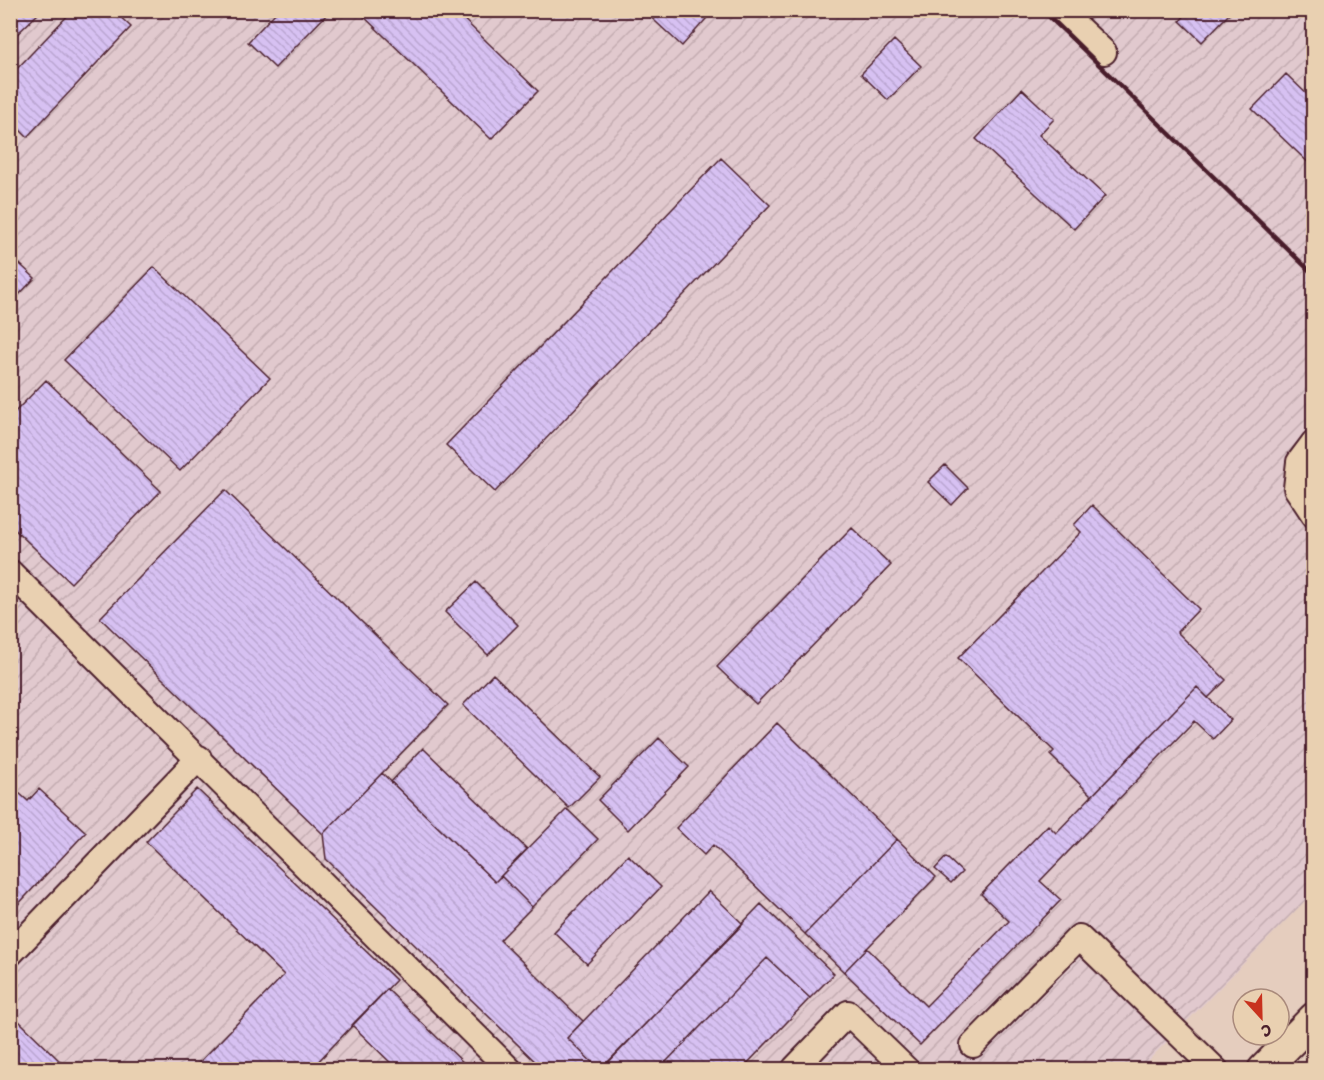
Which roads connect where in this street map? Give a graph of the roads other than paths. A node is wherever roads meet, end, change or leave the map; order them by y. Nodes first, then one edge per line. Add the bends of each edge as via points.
1 (1059, 10) edge
2 (1104, 52) dead end
3 (1314, 442) edge
4 (1314, 515) edge
5 (10, 572) edge
6 (199, 758) junction
7 (10, 954) edge
8 (1314, 1018) edge
9 (973, 1045) dead end
10 (795, 1068) edge
11 (510, 1070) edge
12 (907, 1070) edge
13 (1216, 1070) edge
14 (1263, 1070) edge

1 - 2 street
3 - 4 street via 1299,462 1296,488
5 - 6 street
6 - 7 street
6 - 11 street
8 - 14 main road
9 - 13 street via 1079,937
10 - 12 street via 848,1013

